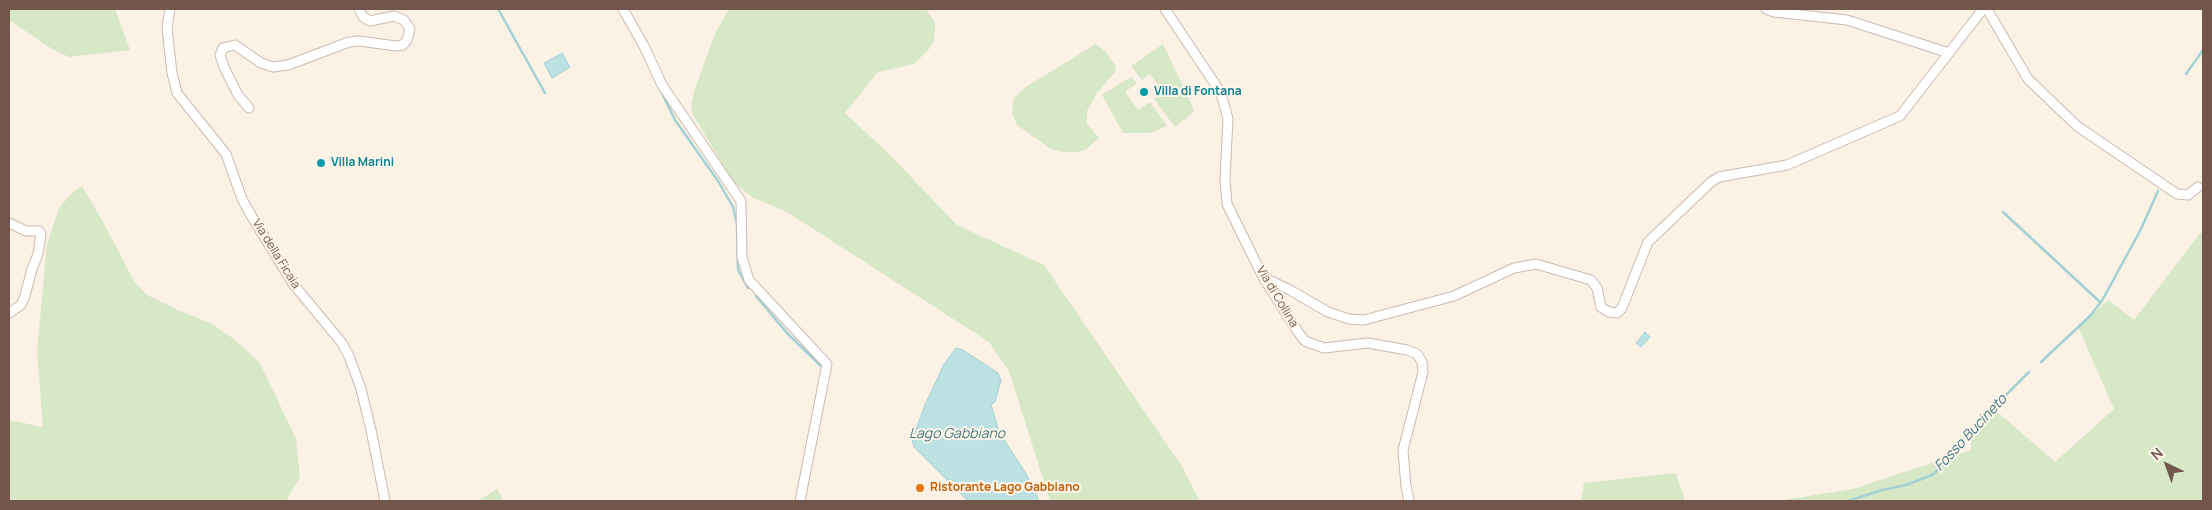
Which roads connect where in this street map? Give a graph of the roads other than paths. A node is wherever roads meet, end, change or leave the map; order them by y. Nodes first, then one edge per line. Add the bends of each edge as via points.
1 (170, 9) edge
2 (359, 9) edge
3 (623, 9) edge
4 (1166, 9) edge
5 (1766, 9) edge
6 (1985, 9) edge
7 (1949, 53) junction
8 (250, 108) dead end
9 (2198, 187) dead end
10 (9, 223) edge
11 (1263, 277) junction
12 (9, 313) edge
13 (385, 501) edge
14 (800, 501) edge
15 (1409, 501) edge

1 - 13 street, Via della Ficaia via 167,28 177,93 226,154 247,208 294,285 349,356 372,430
2 - 8 street via 370,22 394,16 404,20 410,29 407,40 396,46 349,42 273,67 261,63 236,45 223,48 220,55 224,67 238,95
3 - 14 street via 646,48 662,85 741,201 742,258 749,280 827,364
4 - 11 street, Via di Collina via 1224,101 1228,125 1226,199
5 - 7 street via 1847,20
6 - 7 street
6 - 9 street via 2028,78 2077,126 2177,194 2188,195
7 - 11 street via 1905,112 1890,121 1787,165 1720,177 1711,182 1648,242 1622,308 1616,313 1601,307 1597,288 1591,280 1536,264 1514,268 1454,296 1364,320 1328,312
10 - 12 street via 41,234 25,296 21,305
11 - 15 street, Via di Collina via 1298,332 1310,344 1330,349 1368,343 1417,354 1423,372 1403,450

